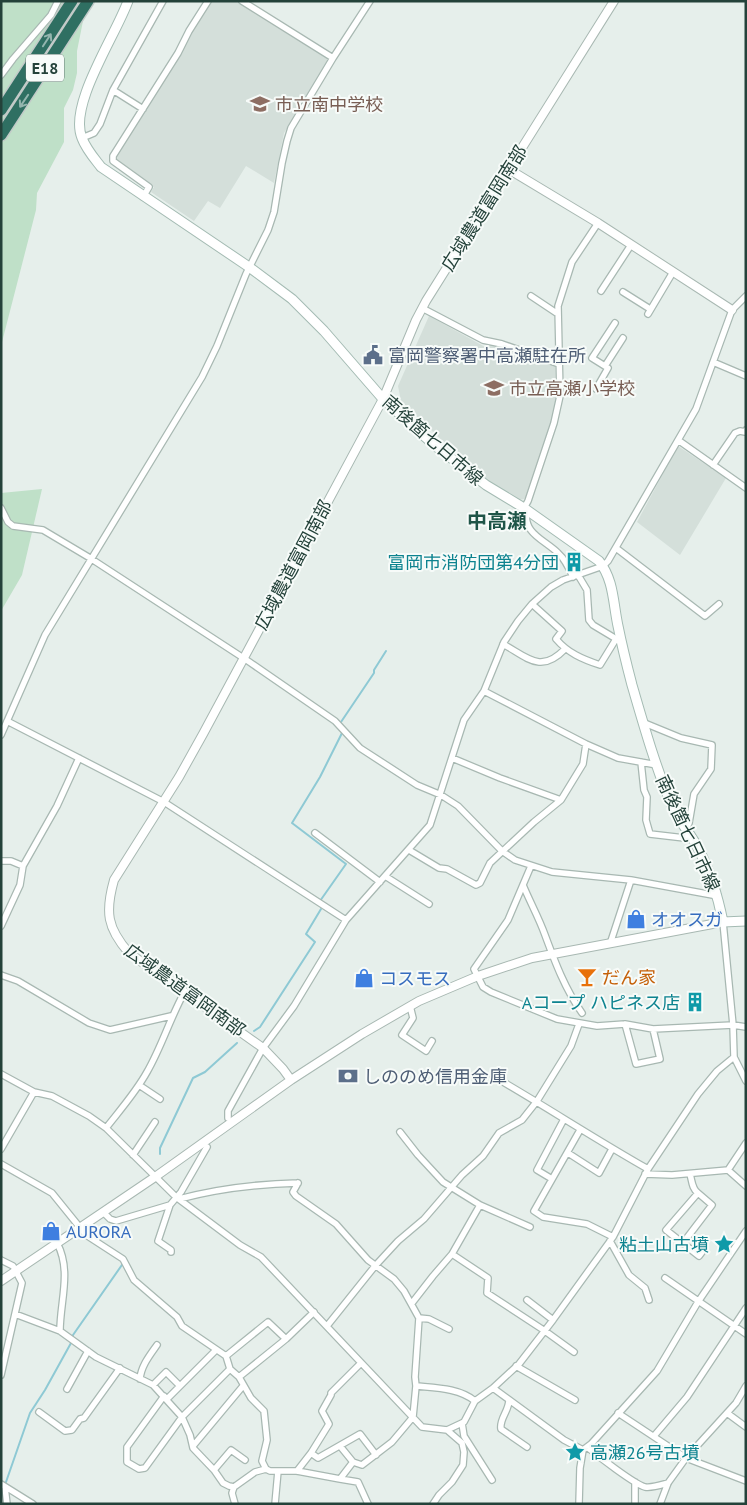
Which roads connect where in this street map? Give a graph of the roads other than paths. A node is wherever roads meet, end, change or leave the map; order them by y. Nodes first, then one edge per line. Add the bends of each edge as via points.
1 (58, 1) edge
2 (72, 1) edge
3 (88, 1) edge
4 (128, 1) edge
5 (163, 1) edge
6 (208, 1) edge
7 (242, 1) edge
8 (370, 1) edge
9 (614, 1) edge
10 (333, 58) junction
11 (1, 75) edge
12 (113, 90) junction
13 (143, 109) junction
14 (1, 110) edge
15 (1, 135) edge
16 (82, 138) junction
17 (510, 170) junction
18 (143, 197) junction
19 (598, 223) junction
20 (631, 245) junction
21 (249, 267) junction
22 (673, 272) junction
23 (601, 291) dead end
24 (623, 292) dead end
25 (531, 296) dead end
26 (746, 296) edge
27 (422, 308) junction
28 (732, 310) junction
29 (558, 314) junction
30 (615, 323) dead end
31 (623, 338) dead end
32 (713, 362) junction
33 (559, 364) junction
34 (604, 366) junction
35 (746, 376) edge
36 (596, 389) dead end
37 (383, 398) junction
38 (746, 430) edge
39 (678, 440) junction
40 (713, 465) junction
41 (746, 488) edge
42 (1, 508) edge
43 (525, 509) junction
44 (616, 548) junction
45 (90, 558) junction
46 (603, 566) junction
47 (575, 576) junction
48 (532, 604) junction
49 (719, 604) dead end
50 (619, 641) junction
51 (503, 644) junction
52 (565, 649) junction
53 (243, 658) junction
54 (484, 691) junction
55 (7, 721) junction
56 (642, 722) junction
57 (1, 735) edge
58 (586, 744) junction
59 (79, 758) junction
60 (452, 758) junction
61 (641, 762) junction
62 (657, 765) junction
63 (441, 795) junction
64 (561, 800) junction
65 (164, 802) junction
66 (686, 828) junction
67 (315, 833) dead end
68 (693, 839) junction
69 (409, 850) junction
70 (502, 851) junction
71 (1, 862) edge
72 (23, 866) junction
73 (531, 866) junction
74 (385, 876) junction
75 (631, 880) junction
76 (380, 882) junction
77 (522, 885) junction
78 (718, 896) junction
79 (430, 904) dead end
80 (346, 920) junction
81 (746, 921) edge
82 (723, 922) junction
83 (1, 926) edge
84 (610, 944) junction
85 (551, 955) junction
86 (1, 975) edge
87 (478, 976) junction
88 (185, 991) junction
89 (410, 1006) junction
90 (582, 1013) dead end
91 (171, 1016) junction
92 (579, 1024) junction
93 (625, 1024) junction
94 (733, 1025) junction
95 (746, 1027) edge
96 (653, 1029) junction
97 (432, 1042) dead end
98 (263, 1048) junction
99 (734, 1057) junction
100 (1, 1074) edge
101 (493, 1076) dead end
102 (291, 1080) junction
103 (746, 1080) edge
104 (138, 1085) junction
105 (34, 1092) junction
106 (160, 1099) dead end
107 (537, 1101) junction
108 (228, 1118) dead end
109 (564, 1120) junction
110 (155, 1122) dead end
111 (106, 1128) junction
112 (580, 1130) junction
113 (400, 1132) dead end
114 (746, 1143) edge
115 (208, 1147) dead end
116 (612, 1149) junction
117 (1, 1150) edge
118 (568, 1153) junction
119 (133, 1155) junction
120 (1, 1164) edge
121 (728, 1170) junction
122 (646, 1171) junction
123 (690, 1174) junction
124 (154, 1177) junction
125 (552, 1180) junction
126 (746, 1186) edge
127 (451, 1188) junction
128 (698, 1194) junction
129 (178, 1198) junction
130 (170, 1205) junction
131 (480, 1205) junction
132 (103, 1212) junction
133 (80, 1227) junction
134 (530, 1227) dead end
135 (746, 1231) edge
136 (612, 1239) junction
137 (57, 1243) junction
138 (683, 1243) junction
139 (171, 1252) dead end
140 (702, 1252) dead end
141 (452, 1254) junction
142 (1, 1260) edge
143 (375, 1266) junction
144 (16, 1271) junction
145 (665, 1278) dead end
146 (1, 1281) edge
147 (527, 1300) dead end
148 (649, 1300) dead end
149 (698, 1302) junction
150 (412, 1303) junction
151 (746, 1308) edge
152 (314, 1312) junction
153 (15, 1314) junction
154 (419, 1318) junction
155 (554, 1320) junction
156 (327, 1326) junction
157 (734, 1326) junction
158 (449, 1329) dead end
159 (545, 1330) junction
160 (60, 1331) junction
161 (746, 1334) edge
162 (286, 1338) junction
163 (157, 1345) dead end
164 (216, 1350) junction
165 (88, 1351) junction
166 (574, 1352) dead end
167 (226, 1356) junction
168 (361, 1363) junction
169 (516, 1366) junction
170 (120, 1368) junction
171 (230, 1369) junction
172 (1, 1374) edge
173 (239, 1377) junction
174 (140, 1379) junction
175 (153, 1385) junction
176 (180, 1386) junction
177 (243, 1386) junction
178 (416, 1386) junction
179 (746, 1386) edge
180 (493, 1388) junction
181 (67, 1389) dead end
182 (166, 1398) junction
183 (510, 1400) junction
184 (575, 1400) dead end
185 (475, 1401) junction
186 (40, 1412) dead end
187 (618, 1413) junction
188 (727, 1413) junction
189 (182, 1416) junction
190 (413, 1417) junction
191 (462, 1423) junction
192 (746, 1427) edge
193 (447, 1430) junction
194 (654, 1436) junction
195 (192, 1446) junction
196 (340, 1446) junction
197 (527, 1447) dead end
198 (585, 1449) junction
199 (312, 1453) junction
200 (376, 1455) junction
201 (686, 1458) junction
202 (245, 1460) dead end
203 (353, 1462) junction
204 (266, 1469) junction
205 (214, 1470) junction
206 (278, 1471) junction
207 (297, 1471) junction
208 (340, 1479) junction
209 (492, 1480) dead end
210 (746, 1481) edge
211 (635, 1482) junction
212 (668, 1483) junction
213 (3, 1485) edge
214 (234, 1487) junction
215 (8, 1504) edge
216 (33, 1504) edge
217 (235, 1504) edge
218 (276, 1504) edge
219 (368, 1504) edge
220 (433, 1504) edge
221 (579, 1504) edge
222 (635, 1504) edge
223 (660, 1504) edge

1 - 11 street via 51,15
14 -> 2 highway, E18
3 -> 15 highway, E18
4 - 16 main road via 85,95 79,123
5 - 12 street
6 - 13 street
7 - 10 street
8 - 10 street
9 - 17 street, 広域農道富岡南部
10 - 21 street via 292,128 274,212
12 - 13 street
12 - 16 street via 100,124 94,133
13 - 18 street via 113,161 149,187
16 - 18 main road, 南後箇七日市線 via 101,167
17 - 19 street
17 - 27 street, 広域農道富岡南部
18 - 21 main road, 南後箇七日市線
19 - 20 street
19 - 29 street via 572,262
20 - 22 street
20 - 23 street
21 - 37 main road, 南後箇七日市線 via 310,316
21 - 45 street via 202,377
22 - 24 street via 649,312
22 - 28 street
25 - 29 street
26 - 28 street
27 - 33 street via 483,340
27 - 37 street, 広域農道富岡南部
28 - 32 street
29 - 33 street
30 - 34 street via 592,358
31 - 34 street
32 - 35 street
32 - 39 street via 696,409
33 - 43 street via 558,407
34 - 36 street via 608,368
37 - 43 main road, 南後箇七日市線 via 446,455
37 - 53 street, 広域農道富岡南部
38 - 40 street via 735,433
39 - 40 street
39 - 44 street
40 - 41 street
42 - 45 street via 13,526 42,530
43 - 46 main road, 南後箇七日市線
43 - 47 street via 529,530 558,553
44 - 46 street
44 - 49 street via 705,616
45 - 53 street
45 - 55 street via 45,635
46 - 47 street
46 - 50 main road, 南後箇七日市線 via 614,596
47 - 48 street via 551,587
47 - 50 street via 587,590 589,620
48 - 51 street
48 - 52 street via 562,630 556,639
50 - 52 street via 600,665
50 - 56 main road, 南後箇七日市線
51 - 52 street via 541,663 547,663
51 - 54 street
53 - 63 street via 335,720 360,748 417,785
53 - 65 street, 広域農道富岡南部
54 - 58 street
54 - 60 street via 464,720
55 - 57 street
55 - 59 street
56 - 62 main road, 南後箇七日市線
56 - 66 street via 682,738 712,745 711,769 694,794
58 - 61 street via 618,758
58 - 64 street via 583,764
59 - 65 street
59 - 72 street via 57,806
60 - 63 street
60 - 64 street
61 - 62 street
61 - 68 street via 650,834
62 - 66 main road, 南後箇七日市線 via 674,810
63 - 69 street via 430,825
63 - 70 street via 458,806
64 - 70 street
65 - 80 street
65 - 88 street, 広域農道富岡南部 via 114,880 109,898 109,919 116,938 129,953
66 - 68 main road, 南後箇七日市線
67 - 76 street
68 - 78 main road, 南後箇七日市線
69 - 70 street via 476,886
69 - 74 street
70 - 73 street
71 - 72 street via 12,861
72 - 83 street via 20,886
73 - 75 street via 552,872
73 - 77 street
74 - 76 street
74 - 79 street
75 - 78 street
75 - 84 street
76 - 80 street
77 - 85 street
77 - 87 street via 508,920 474,968
78 - 82 main road, 南後箇七日市線
80 - 98 street via 294,1006
81 - 82 main road
82 - 84 street
82 - 94 street
84 - 85 street
85 - 87 street
85 - 90 street
86 - 91 street via 18,981 89,1023 110,1030
87 - 89 street
87 - 92 street via 483,987 491,992 557,1019
88 - 91 street
88 - 98 street, 広域農道富岡南部
89 - 97 street via 413,1018 402,1035 426,1051
89 - 102 street
91 - 104 street via 159,1051
92 - 93 street
92 - 107 street via 571,1046
93 - 96 street
93 - 96 street via 636,1064 660,1059
94 - 95 street
94 - 96 street
94 - 99 street
98 - 102 street, 広域農道富岡南部
98 - 108 street via 228,1111
99 - 103 street
99 - 122 street via 698,1094
100 - 105 street
101 - 107 street
102 - 124 street
104 - 106 street
104 - 111 street
105 - 111 street via 52,1096
105 - 117 street
107 - 109 street
107 - 127 street via 522,1120 499,1133 483,1156
109 - 112 street
109 - 125 street via 537,1170
110 - 119 street
111 - 119 street
112 - 116 street
112 - 118 street
113 - 127 street
114 - 121 street
115 - 129 street
116 - 118 street via 599,1173
116 - 122 street
118 - 125 street
119 - 124 street
120 - 133 street via 52,1193
121 - 123 street
121 - 126 street
122 - 123 street
122 - 136 street
123 - 128 street
124 - 129 street
124 - 132 street
125 - 136 street via 534,1210 542,1217 587,1224
127 - 131 street
127 - 143 street
128 - 138 street via 712,1205
128 - 138 street via 666,1230
129 - 130 street
129 - 143 street via 231,1187 298,1183 293,1192 296,1196 336,1224
129 - 152 street via 261,1257
130 - 132 street via 116,1221
130 - 139 street via 158,1241
131 - 134 street
131 - 141 street
132 - 133 street
133 - 137 street
133 - 164 street via 86,1235 123,1259 134,1280 177,1317 182,1326
135 - 149 street
136 - 148 street via 629,1275 645,1288
136 - 155 street
137 - 144 street
137 - 160 street via 64,1267
138 - 140 street via 699,1256
141 - 150 street
141 - 159 street via 488,1278 487,1293
142 - 144 street
143 - 150 street via 394,1279
143 - 156 street
144 - 146 street
144 - 153 street via 22,1283
145 - 149 street
147 - 155 street
149 - 157 street
149 - 187 street via 657,1371
150 - 154 street
151 - 157 street
152 - 156 street
152 - 162 street
153 - 160 street
153 - 172 street
154 - 158 street via 430,1319
154 - 178 street
155 - 159 street
156 - 168 street
157 - 161 street
157 - 194 street via 687,1397
159 - 166 street
159 - 169 street
160 - 165 street
162 - 167 street via 268,1322
162 - 173 street
163 - 174 street via 146,1361
164 - 167 street
164 - 176 street
165 - 170 street
165 - 181 street
167 - 171 street
168 - 190 street
168 - 199 street via 331,1393 322,1411 330,1424
169 - 180 street
169 - 184 street
170 - 174 street
170 - 186 street via 72,1430 65,1431
171 - 173 street
171 - 189 street
173 - 177 street
174 - 175 street
175 - 176 street via 166,1372
175 - 182 street
176 - 182 street
177 - 195 street
177 - 204 street via 264,1411 267,1440 262,1462
178 - 185 street via 450,1390
178 - 190 street
179 - 188 street
180 - 183 street
180 - 185 street
182 - 189 street
182 - 189 street via 127,1447 127,1462 139,1469 145,1468
183 - 197 street via 501,1429
183 - 198 street via 564,1440
185 - 191 street
187 - 194 street
187 - 198 street
188 - 192 street
188 - 201 street
189 - 195 street
190 - 193 street via 422,1427
190 - 200 street
191 - 193 street
191 - 209 street via 464,1436
193 - 220 street via 462,1443 463,1465
194 - 201 street
195 - 205 street
196 - 199 street via 318,1458
196 - 200 street via 360,1434
196 - 203 street
198 - 211 street
198 - 221 street via 580,1468
199 - 207 street
200 - 203 street via 362,1465
201 - 210 street
201 - 212 street
202 - 205 street via 231,1450
203 - 208 street
204 - 206 street
204 - 214 street via 255,1472
205 - 214 street via 223,1483
206 - 207 street
206 - 218 street
207 - 208 street
208 - 219 street via 358,1482
211 - 212 street via 645,1487
211 - 222 street
212 - 223 street
213 - 215 street
213 - 216 street
214 - 217 street

